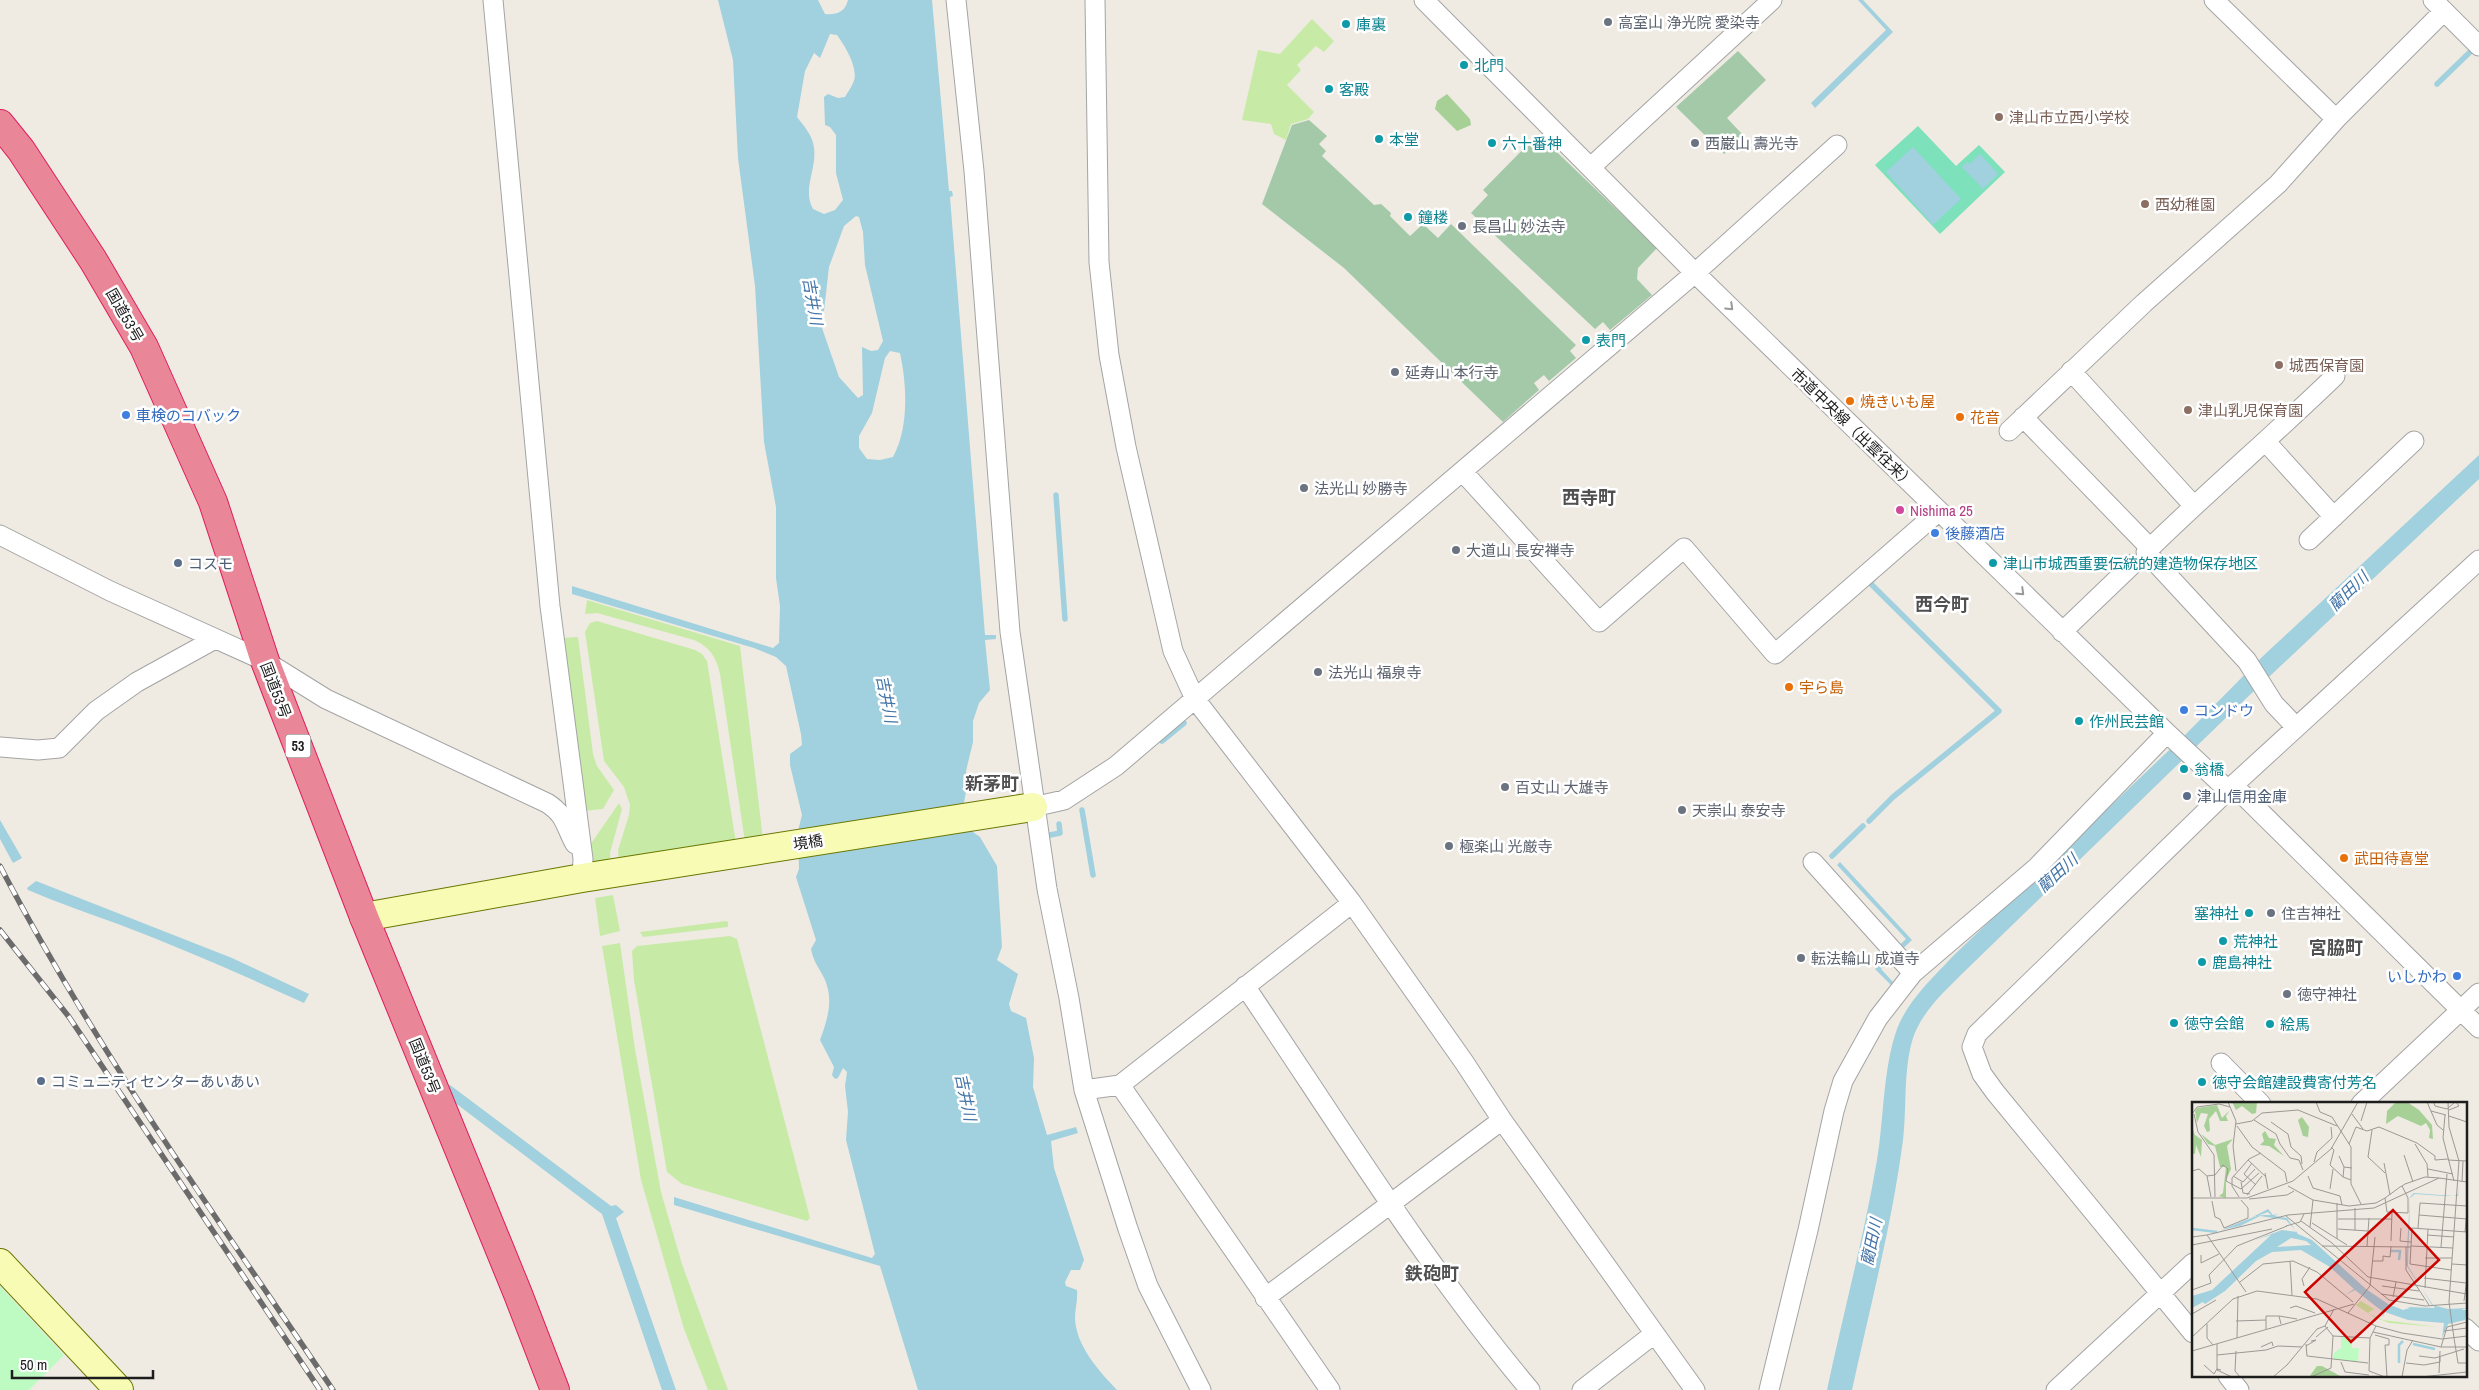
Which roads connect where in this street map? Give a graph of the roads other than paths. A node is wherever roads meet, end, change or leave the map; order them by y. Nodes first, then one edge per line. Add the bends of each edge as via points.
1 (493, 0) edge
2 (956, 0) edge
3 (1095, 0) edge
4 (1424, 0) edge
5 (1772, 0) edge
6 (2214, 0) edge
7 (2438, 6) edge
8 (2479, 46) edge
9 (2336, 119) junction
10 (0, 124) edge
11 (1837, 145) dead end
12 (1591, 167) junction
13 (1695, 273) junction
14 (2071, 371) junction
15 (2334, 376) dead end
16 (2023, 416) junction
17 (2009, 431) dead end
18 (2414, 441) dead end
19 (2266, 442) junction
20 (1463, 472) junction
21 (2194, 506) junction
22 (1939, 511) junction
23 (2334, 517) junction
24 (0, 535) edge
25 (2310, 540) dead end
26 (2150, 548) junction
27 (2479, 560) edge
28 (2133, 564) dead end
29 (2062, 632) junction
30 (215, 639) junction
31 (265, 661) junction
32 (1195, 699) junction
33 (2296, 727) junction
34 (2169, 736) junction
35 (0, 747) edge
36 (2231, 788) junction
37 (1033, 807) junction
38 (1813, 862) dead end
39 (582, 869) junction
40 (1352, 903) junction
41 (364, 917) junction
42 (1913, 973) junction
43 (1245, 986) junction
44 (2479, 992) edge
45 (2460, 1010) junction
46 (2479, 1028) edge
47 (2221, 1063) dead end
48 (1120, 1085) junction
49 (1084, 1090) junction
50 (2259, 1102) edge
51 (2363, 1102) edge
52 (1502, 1120) junction
53 (1391, 1204) junction
54 (0, 1263) edge
55 (2192, 1264) edge
56 (2160, 1293) junction
57 (1265, 1298) junction
58 (2466, 1329) edge
59 (2192, 1332) edge
60 (1654, 1334) junction
61 (2479, 1341) edge
62 (2230, 1378) edge
63 (119, 1390) edge
64 (555, 1390) edge
65 (1200, 1390) edge
66 (1330, 1390) edge
67 (1530, 1390) edge
68 (1582, 1390) edge
69 (1695, 1390) edge
70 (1769, 1390) edge
71 (2056, 1390) edge
72 (2239, 1390) edge

1 - 39 street via 550,606
2 - 37 street via 977,210 1010,632
3 - 32 street via 1099,262 1108,355 1173,650
4 - 12 street, 市道中央線（出雲往来）
5 - 12 street
6 - 9 street
7 - 8 street
7 - 9 street
9 - 14 street via 2278,184
10 - 31 highway, 国道53号 / 53 via 21,150 93,260 144,347 214,502
11 - 13 street
12 - 13 street, 市道中央線（出雲往来）
13 - 20 street
13 -> 22 street, 市道中央線（出雲往来）
14 - 16 street
14 - 21 street
15 - 19 street
16 - 17 street
16 - 26 street
18 - 23 street
19 - 21 street
19 - 23 street
20 - 22 street via 1599,622 1684,548 1775,654
20 - 32 street
21 - 26 street
22 -> 29 street, 市道中央線（出雲往来）
23 - 25 street
24 - 30 street via 110,591
26 - 33 street via 2146,552 2247,661 2274,704
27 - 33 street
28 - 29 street
29 - 34 street, 市道中央線（出雲往来）
30 - 31 street
30 - 35 street via 137,682 103,706 59,748
31 - 39 street via 326,699 558,810 564,818
31 - 41 highway, 国道53号 / 53
32 - 37 street via 1112,769 1064,800
32 - 40 street
33 - 36 street
34 - 36 street, 市道中央線（出雲往来）
34 - 42 street via 2036,868
36 - 45 street, 市道中央線（出雲往来）
36 - 56 street via 1977,1034 1972,1047 1982,1074 1995,1092
37 - 39 street, 境橋
37 - 49 street
38 - 42 street
39 - 41 street, 境橋
40 - 43 street
40 - 52 street
41 - 64 highway, 国道53号 / 53
42 - 70 street via 1878,1018 1843,1081
43 - 48 street
43 - 53 street
44 - 45 street
45 - 46 street, 市道中央線（出雲往来）
45 - 51 street
47 - 50 street
48 - 49 street
48 - 57 street
49 - 65 street via 1148,1286
52 - 53 street
52 - 60 street
53 - 57 street
53 - 67 street via 1468,1312
54 - 63 street
55 - 56 street
56 - 59 street
56 - 71 street
57 - 66 street
58 - 61 street
60 - 68 street
60 - 69 street
62 - 72 street

